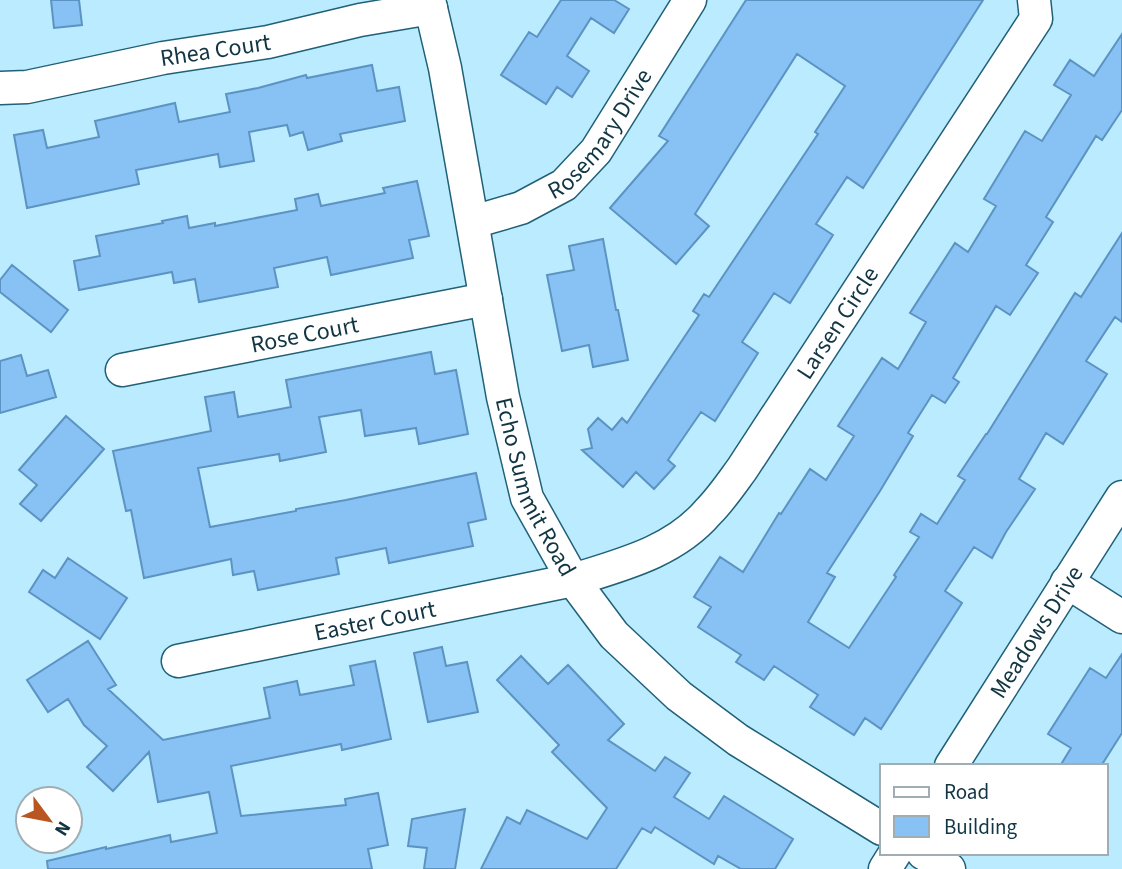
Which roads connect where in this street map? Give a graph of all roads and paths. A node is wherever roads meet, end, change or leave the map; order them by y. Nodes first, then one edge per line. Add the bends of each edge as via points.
1 (690, 0) edge
2 (1034, 0) edge
3 (430, 4) edge
4 (0, 88) edge
5 (473, 222) junction
6 (486, 299) junction
7 (122, 370) dead end
8 (1122, 497) edge
9 (573, 580) junction
10 (1067, 582) junction
11 (1122, 617) edge
12 (178, 661) dead end
13 (952, 764) edge
14 (880, 828) edge
15 (926, 855) edge
16 (949, 869) edge

1 - 5 street, Rosemary Drive via 596,150 564,185 521,208
2 - 9 street, Larsen Circle via 1036,19 743,469 707,514 682,536 637,560
3 - 4 street, Rhea Court via 268,42 163,58 27,87
3 - 5 street, Echo Summit Road
5 - 6 street, Echo Summit Road
6 - 7 street, Rose Court
6 - 9 street, Echo Summit Road via 527,498
8 - 10 street, Meadows Drive
9 - 12 street, Easter Court
9 - 14 street, Echo Summit Road via 614,635 680,696 738,740
10 - 11 street
10 - 13 street, Meadows Drive
15 - 16 street

